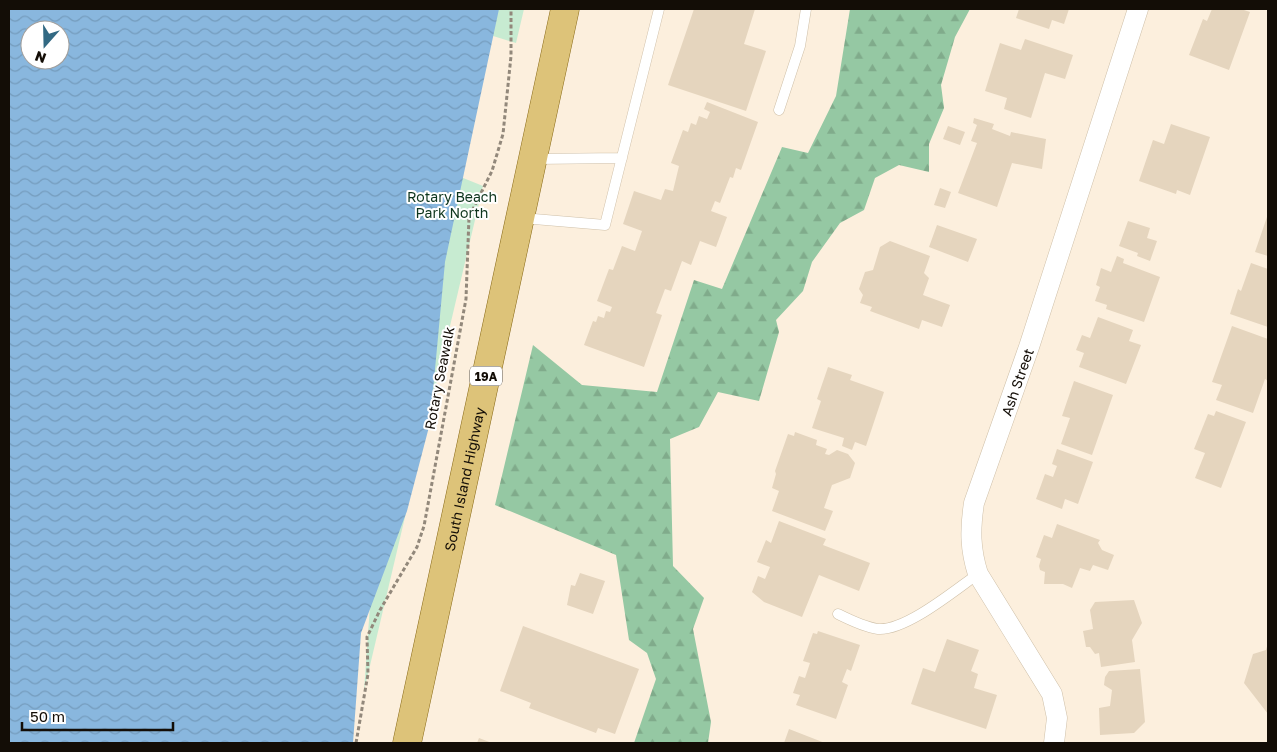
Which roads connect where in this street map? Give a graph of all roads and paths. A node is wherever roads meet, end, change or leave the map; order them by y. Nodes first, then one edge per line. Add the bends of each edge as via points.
1 (510, 9) edge
2 (565, 9) edge
3 (659, 9) edge
4 (806, 9) edge
5 (1138, 9) edge
6 (779, 110) dead end
7 (622, 158) junction
8 (533, 160) junction
9 (520, 218) junction
10 (978, 574) junction
11 (838, 614) dead end
12 (356, 743) edge
13 (407, 743) edge
14 (1054, 743) edge

1 - 12 path, Rotary Seawalk via 511,56 502,134 492,171 469,217 466,299 424,526 417,547 366,637 368,674
2 - 8 main road, South Island Highway / 19A
3 - 7 lane
4 - 6 lane via 800,46
5 - 10 street, Ash Street via 1029,347 974,503 970,530 972,555
7 - 8 lane
7 - 9 lane via 605,225
8 - 9 main road, South Island Highway / 19A
9 - 13 main road, South Island Highway / 19A
10 - 11 lane via 916,616 893,627 865,626
10 - 14 street, Ash Street via 1052,694 1057,718

